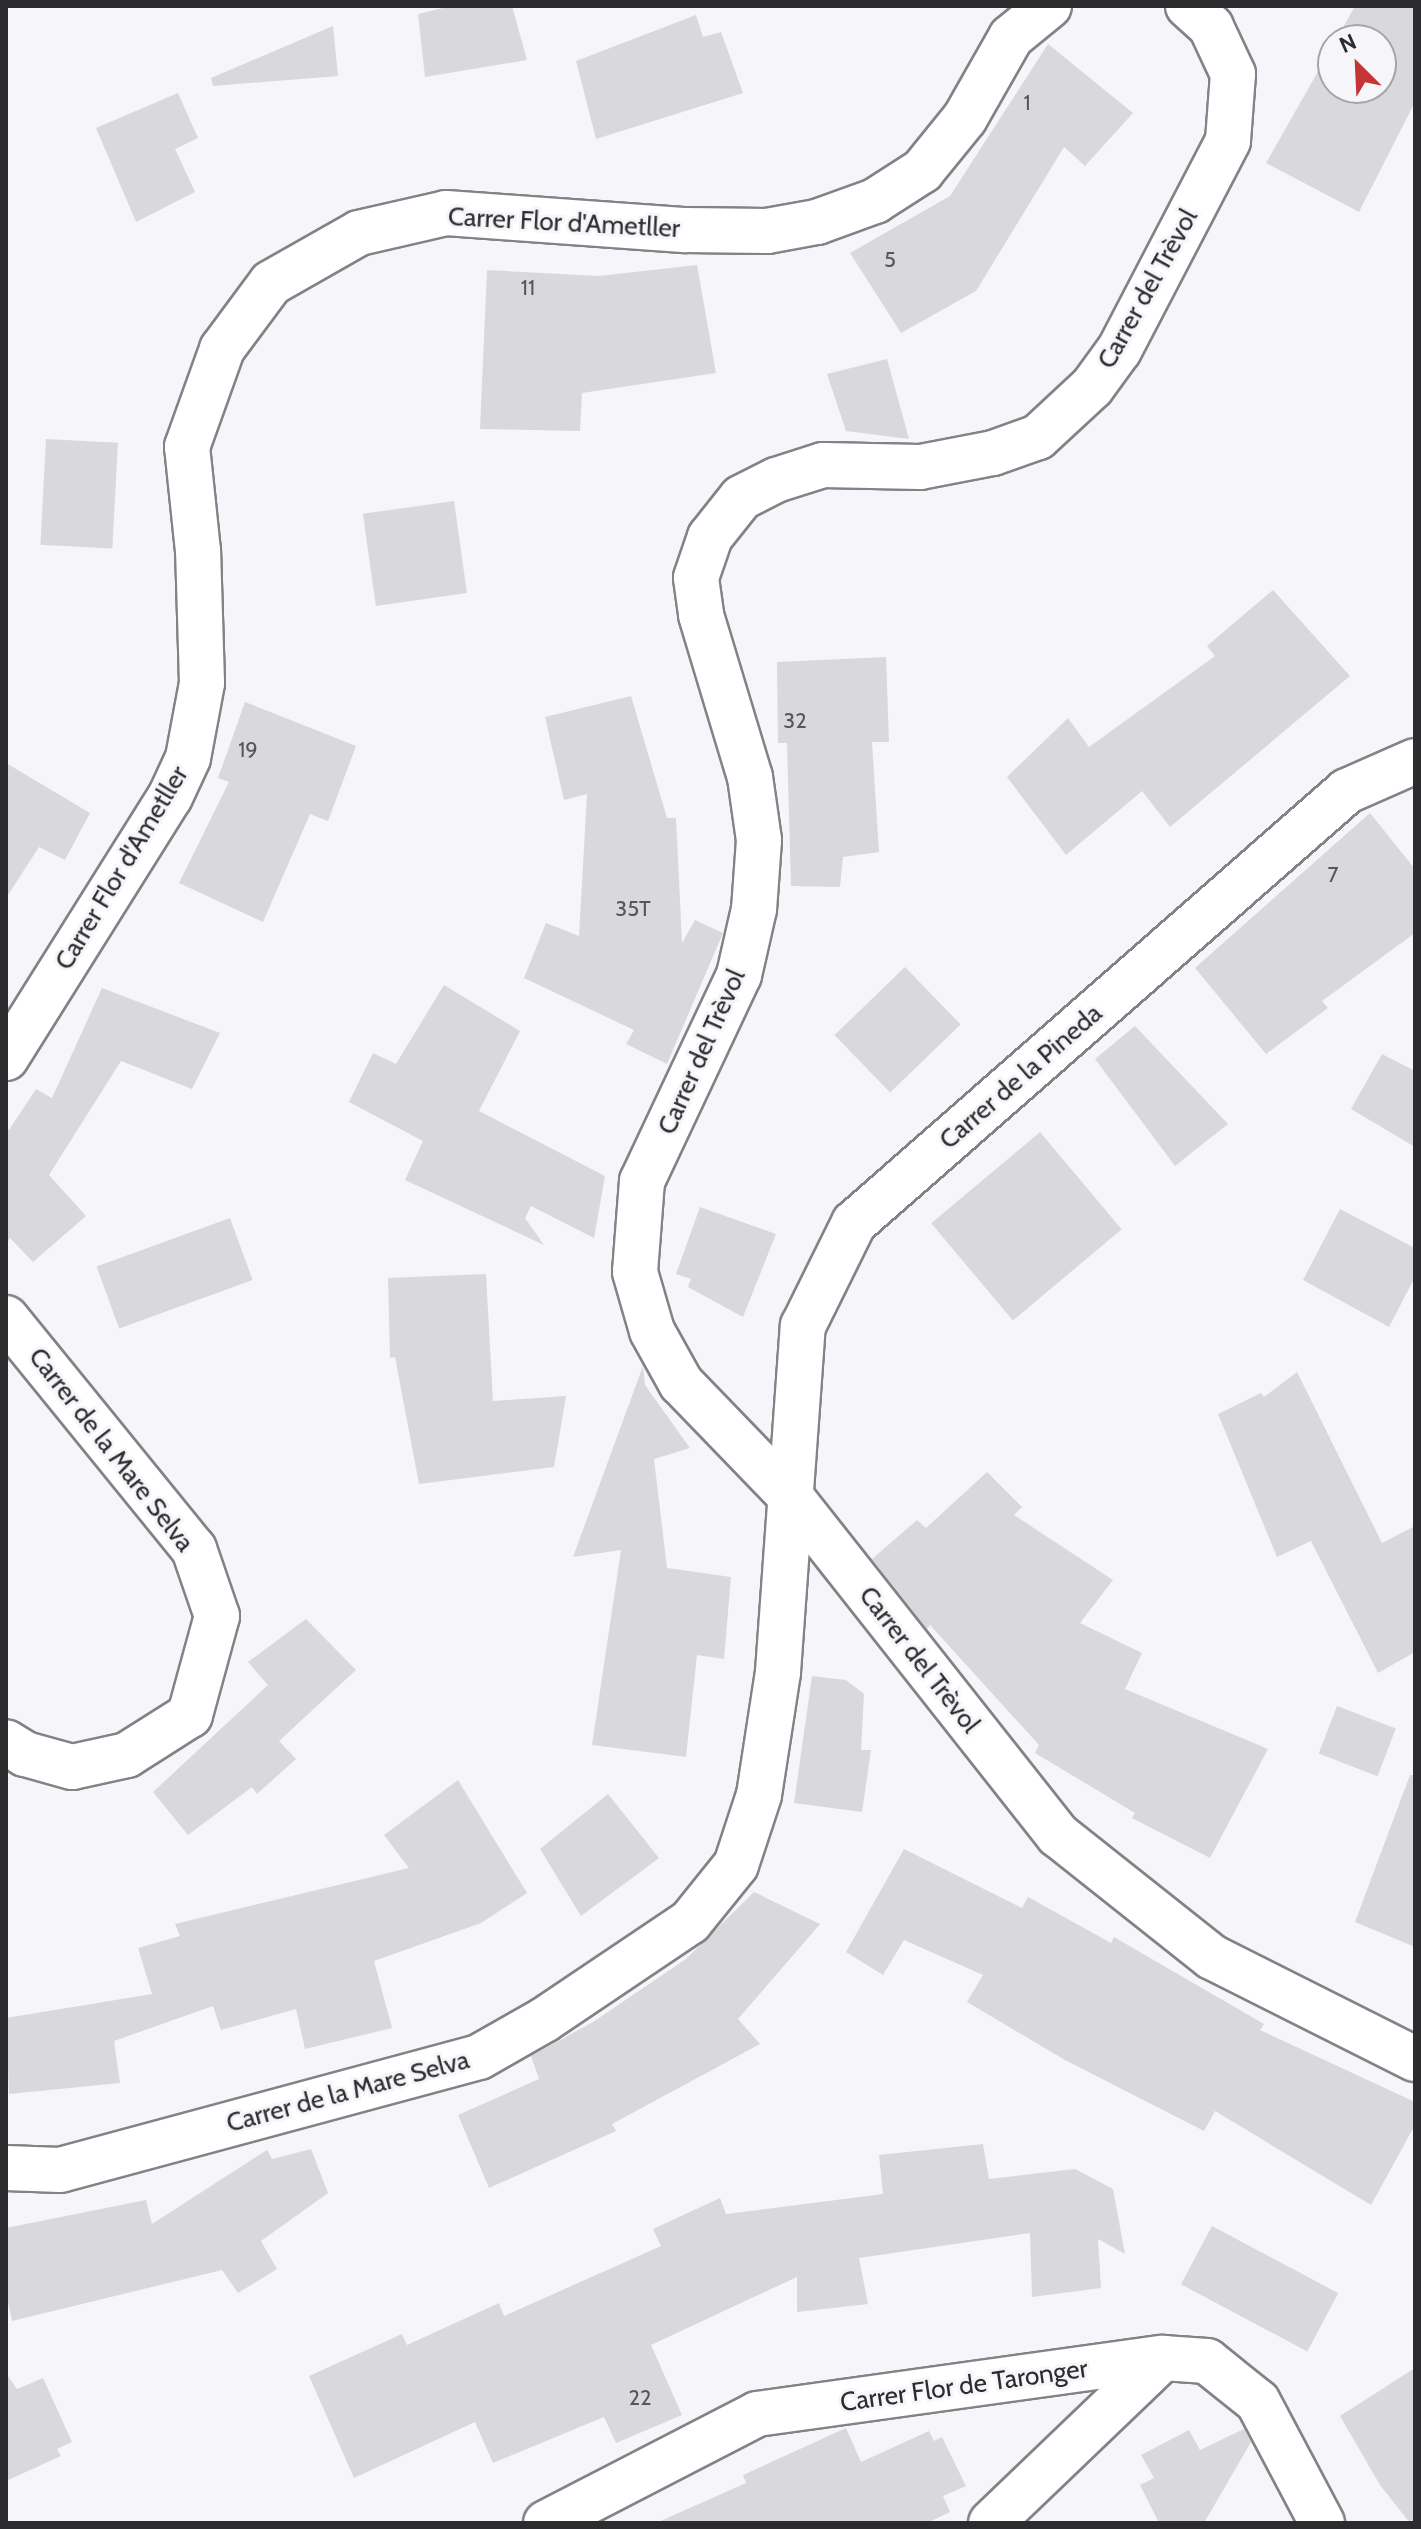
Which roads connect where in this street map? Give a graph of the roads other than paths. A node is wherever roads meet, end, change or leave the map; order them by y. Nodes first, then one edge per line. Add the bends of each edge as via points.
1 (1049, 6) edge
2 (1200, 16) edge
3 (1415, 761) edge
4 (6, 1058) edge
5 (6, 1318) edge
6 (791, 1497) junction
7 (6, 1742) edge
8 (1415, 2059) edge
9 (6, 2168) edge
10 (1163, 2358) junction
11 (546, 2523) edge
12 (991, 2523) edge
13 (1322, 2523) edge

1 - 4 street, Carrer Flor d'Ametller via 1011,37 965,118 922,171 875,201 817,222 767,231 699,230 446,213 359,233 271,283 222,349 187,447 198,551 202,683 188,758 170,797
2 - 6 street, Carrer del Trèvol via 1233,74 1228,141 1140,313 1092,387 1038,437 993,453 920,467 823,465 776,480 741,498 710,537 696,578 701,615 750,777 759,840 754,909 739,975 642,1181 635,1272 652,1331 681,1383
3 - 6 street, Carrer de la Pineda via 1347,791 854,1223 803,1326
5 - 7 street, Carrer de la Mare Selva via 194,1549 217,1616 190,1715 127,1755 72,1767 25,1754
6 - 8 street, Carrer del Trèvol via 1058,1835 1212,1957
6 - 9 street, Carrer de la Mare Selva via 778,1672 759,1795 736,1865 690,1922 479,2057 60,2170
10 - 11 street, Carrer Flor de Taronger via 757,2414
10 - 12 street
10 - 13 street, Carrer Flor de Taronger via 1207,2361 1258,2402

